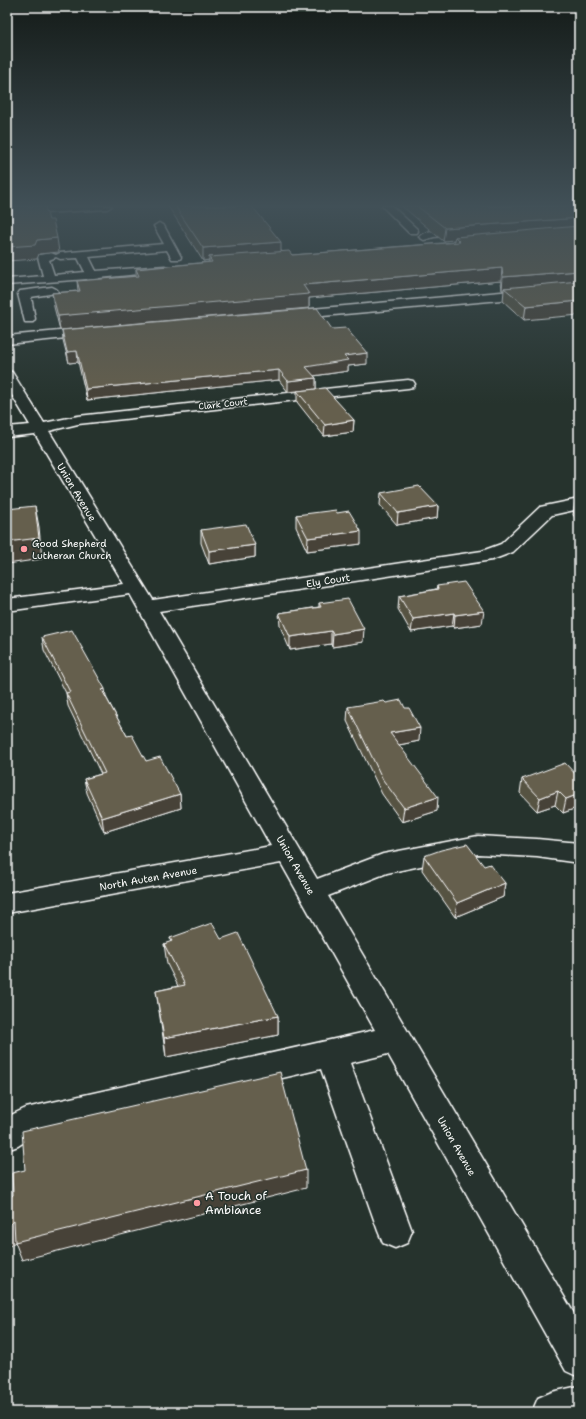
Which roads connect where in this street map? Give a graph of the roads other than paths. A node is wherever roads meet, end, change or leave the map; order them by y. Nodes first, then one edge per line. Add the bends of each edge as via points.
1 (47, 272) edge
2 (90, 272) edge
3 (122, 272) edge
4 (91, 275) junction
5 (49, 278) junction
6 (7, 282) edge
7 (80, 288) edge
8 (579, 289) edge
9 (64, 290) dead end
10 (277, 316) edge
11 (29, 318) dead end
12 (102, 331) edge
13 (7, 340) edge
14 (7, 375) edge
15 (408, 384) dead end
16 (39, 429) junction
17 (7, 432) edge
18 (579, 504) edge
19 (141, 598) junction
20 (7, 605) edge
21 (288, 852) junction
22 (579, 853) edge
23 (311, 892) junction
24 (7, 903) edge
25 (395, 1039) junction
26 (331, 1053) junction
27 (7, 1135) edge
28 (396, 1231) dead end
29 (579, 1358) edge
30 (579, 1405) edge
31 (552, 1412) edge

1 - 5 street
2 - 4 street
3 - 4 street
4 - 5 street
4 - 7 street via 96,287
5 - 6 street
8 - 10 street
9 - 11 street via 24,294
12 - 13 street
14 - 16 street, Union Avenue
15 - 16 street, Clark Court via 78,420
16 - 17 street, Clark Court
16 - 19 street, Union Avenue
18 - 19 street, Ely Court via 546,512 507,548 486,556
19 - 20 street, Ely Court
19 - 21 street, Union Avenue
21 - 23 street, Union Avenue
21 - 24 street, North Auten Avenue
22 - 23 street via 478,845 383,864
23 - 25 street, Union Avenue
25 - 26 street
25 - 29 street, Union Avenue
26 - 27 street via 26,1123
26 - 28 street
30 - 31 street

